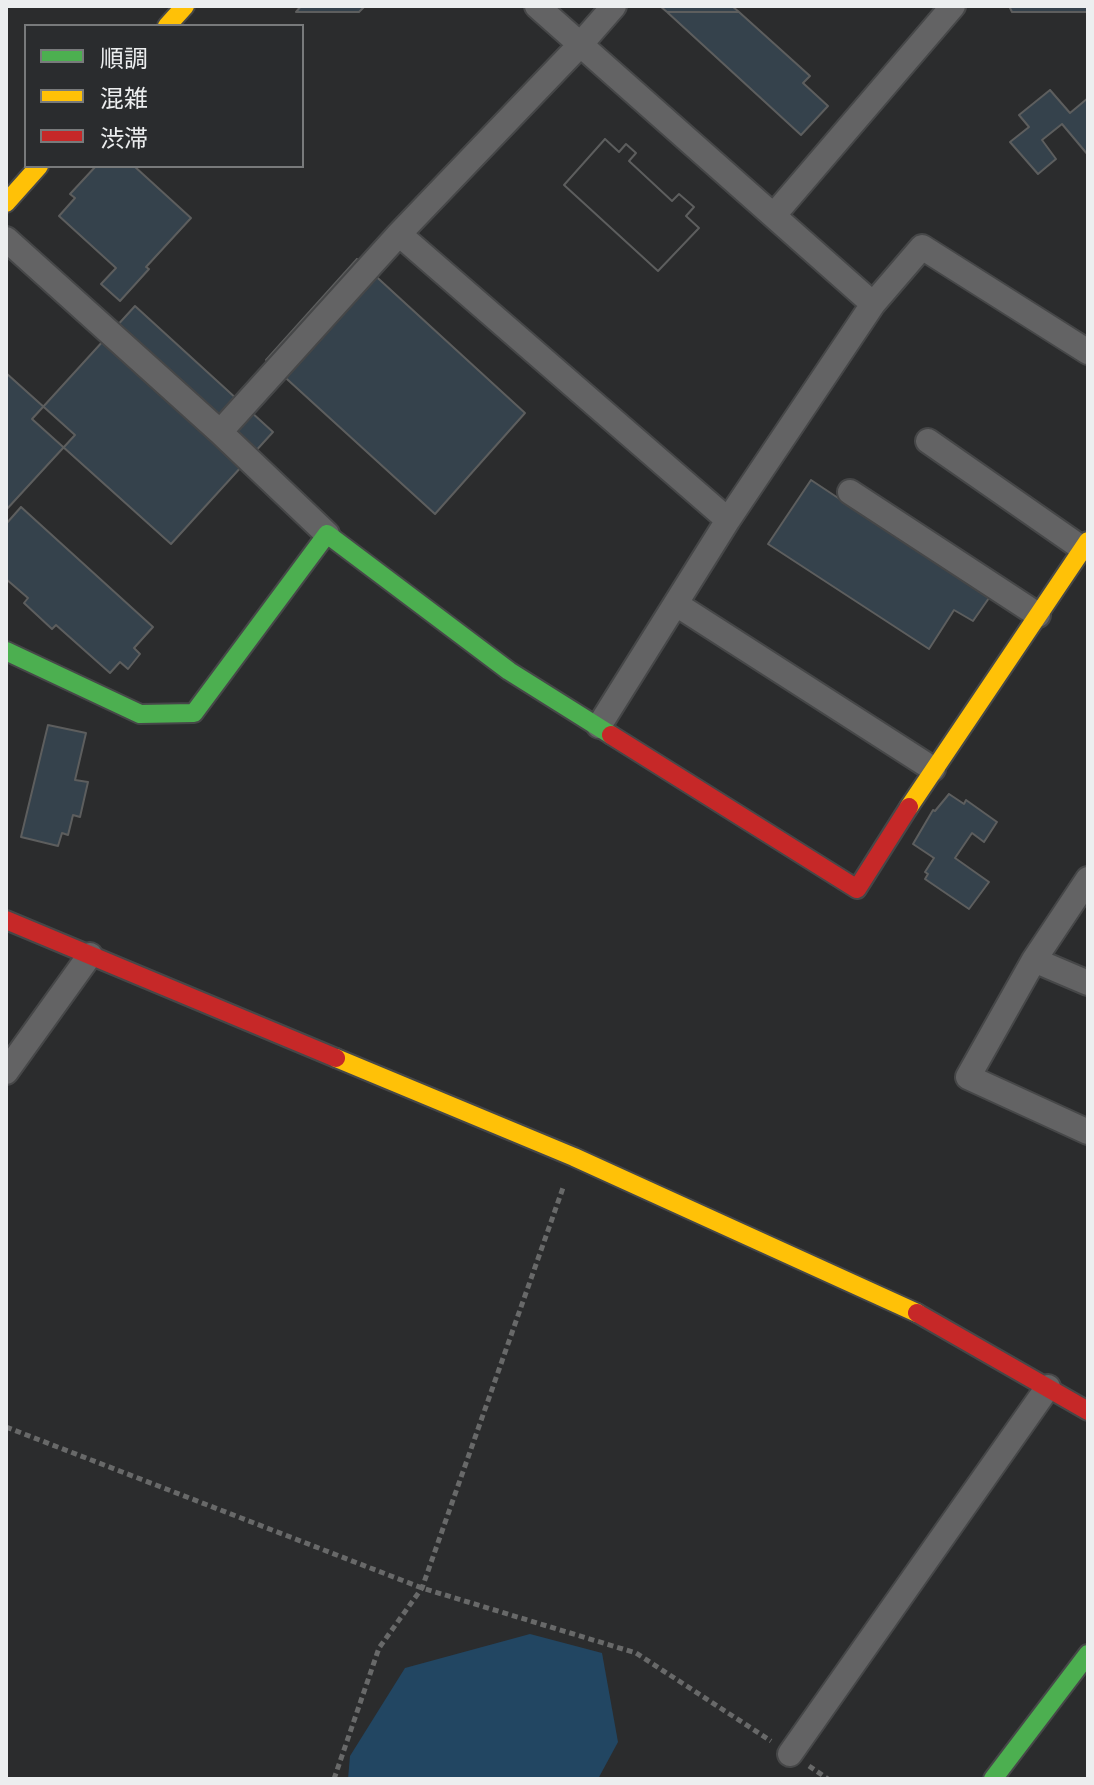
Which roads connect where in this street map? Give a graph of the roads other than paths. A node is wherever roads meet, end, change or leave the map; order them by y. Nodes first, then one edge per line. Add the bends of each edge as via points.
1 (185, 6) edge
2 (537, 6) edge
3 (614, 6) edge
4 (953, 6) edge
5 (169, 24) edge
6 (579, 46) junction
7 (37, 168) edge
8 (6, 203) edge
9 (774, 215) junction
10 (399, 234) junction
11 (6, 239) edge
12 (873, 304) junction
13 (1088, 352) edge
14 (220, 432) junction
15 (928, 441) dead end
16 (850, 492) dead end
17 (728, 520) junction
18 (327, 534) junction
19 (1086, 545) edge
20 (676, 604) junction
21 (1038, 615) junction
22 (6, 651) edge
23 (599, 726) junction
24 (933, 769) junction
25 (1088, 879) edge
26 (6, 920) edge
27 (90, 955) junction
28 (1034, 960) junction
29 (1088, 983) edge
30 (6, 1072) edge
31 (1088, 1132) edge
32 (1048, 1387) junction
33 (1088, 1411) edge
34 (1088, 1654) edge
35 (790, 1754) road end
36 (993, 1779) edge

1 - 5 street
2 - 6 street
3 - 6 street
4 - 9 street
6 - 9 street
6 - 10 street
7 - 8 street
9 - 12 street
10 - 14 street
10 - 17 street
11 - 14 street
12 - 13 street via 922,247
12 - 17 street
14 - 18 street
15 - 19 street
16 - 21 street
17 - 20 street
18 - 22 street via 194,713 140,714
18 - 23 street via 509,671
19 - 21 street
20 - 23 street
20 - 24 street
21 - 24 street
23 - 24 street via 857,889
25 - 28 street
26 - 27 street
27 - 30 street
27 - 32 street via 574,1157 932,1320
28 - 29 street
28 - 31 street via 968,1077
32 - 33 street
32 - 35 street
34 - 36 street

